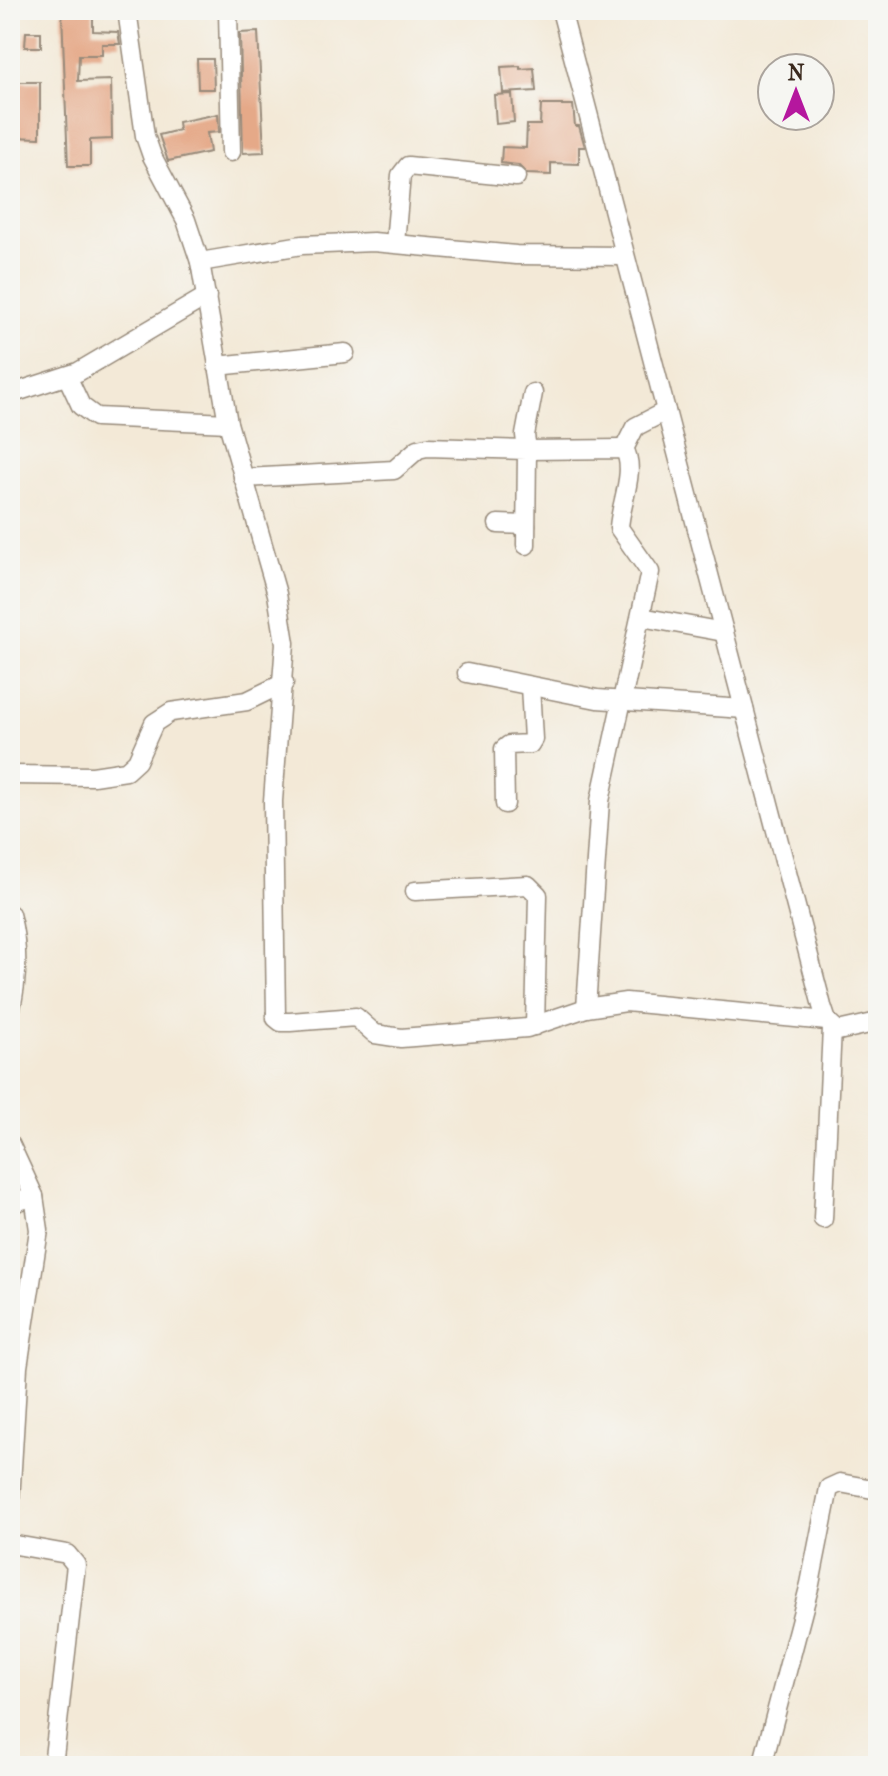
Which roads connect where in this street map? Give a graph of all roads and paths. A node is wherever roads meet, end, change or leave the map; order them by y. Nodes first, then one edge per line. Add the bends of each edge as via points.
1 (127, 10) edge
2 (228, 10) edge
3 (561, 10) edge
4 (231, 152) dead end
5 (516, 177) dead end
6 (395, 243) junction
7 (625, 256) junction
8 (200, 262) junction
9 (207, 296) junction
10 (345, 353) dead end
11 (217, 366) junction
12 (67, 376) junction
13 (533, 393) dead end
14 (10, 394) edge
15 (666, 411) junction
16 (228, 423) junction
17 (624, 449) junction
18 (527, 450) junction
19 (243, 478) junction
20 (498, 524) dead end
21 (526, 525) junction
22 (526, 545) dead end
23 (641, 617) junction
24 (724, 632) junction
25 (467, 673) dead end
26 (284, 683) junction
27 (530, 686) junction
28 (621, 700) junction
29 (744, 709) junction
30 (10, 775) edge
31 (505, 804) dead end
32 (415, 891) dead end
33 (10, 914) edge
34 (586, 1008) junction
35 (10, 1012) edge
36 (878, 1022) edge
37 (830, 1024) junction
38 (535, 1026) junction
39 (10, 1144) edge
40 (34, 1196) junction
41 (10, 1204) edge
42 (823, 1219) dead end
43 (878, 1490) edge
44 (10, 1501) edge
45 (10, 1544) edge
46 (53, 1766) edge
47 (762, 1766) edge

1 - 8 street via 145,136
2 - 4 street
3 - 7 street
5 - 6 street via 408,166 401,175
6 - 7 street via 528,256
6 - 8 street via 302,245
7 - 15 street
8 - 9 street
9 - 11 street
9 - 12 street
10 - 11 street
11 - 16 street
12 - 14 street
12 - 16 street via 81,406 96,417
13 - 18 street
15 - 17 street via 635,427
15 - 24 street
16 - 19 street
17 - 18 street
17 - 23 street via 629,470 619,528 650,572
18 - 19 street via 427,447 394,470
18 - 21 street
19 - 26 street via 277,594 285,643
20 - 21 street
21 - 22 street
23 - 24 street
23 - 28 street
24 - 29 street
25 - 27 street
26 - 30 street via 247,701 171,712 154,723 137,761 126,771
26 - 38 street via 273,801 276,1018 290,1022 356,1017 375,1034 401,1038
27 - 28 street
27 - 31 street via 533,739 504,749
28 - 29 street
28 - 34 street via 600,801
29 - 37 street
32 - 38 street via 533,888 538,895
33 - 35 street via 17,981
34 - 37 street via 647,1003
34 - 38 street
36 - 37 street via 846,1030
37 - 42 street
39 - 40 street
40 - 41 street
40 - 44 street via 39,1230 18,1367
43 - 47 street via 840,1483 829,1488 810,1584
45 - 46 street via 67,1554 76,1565

